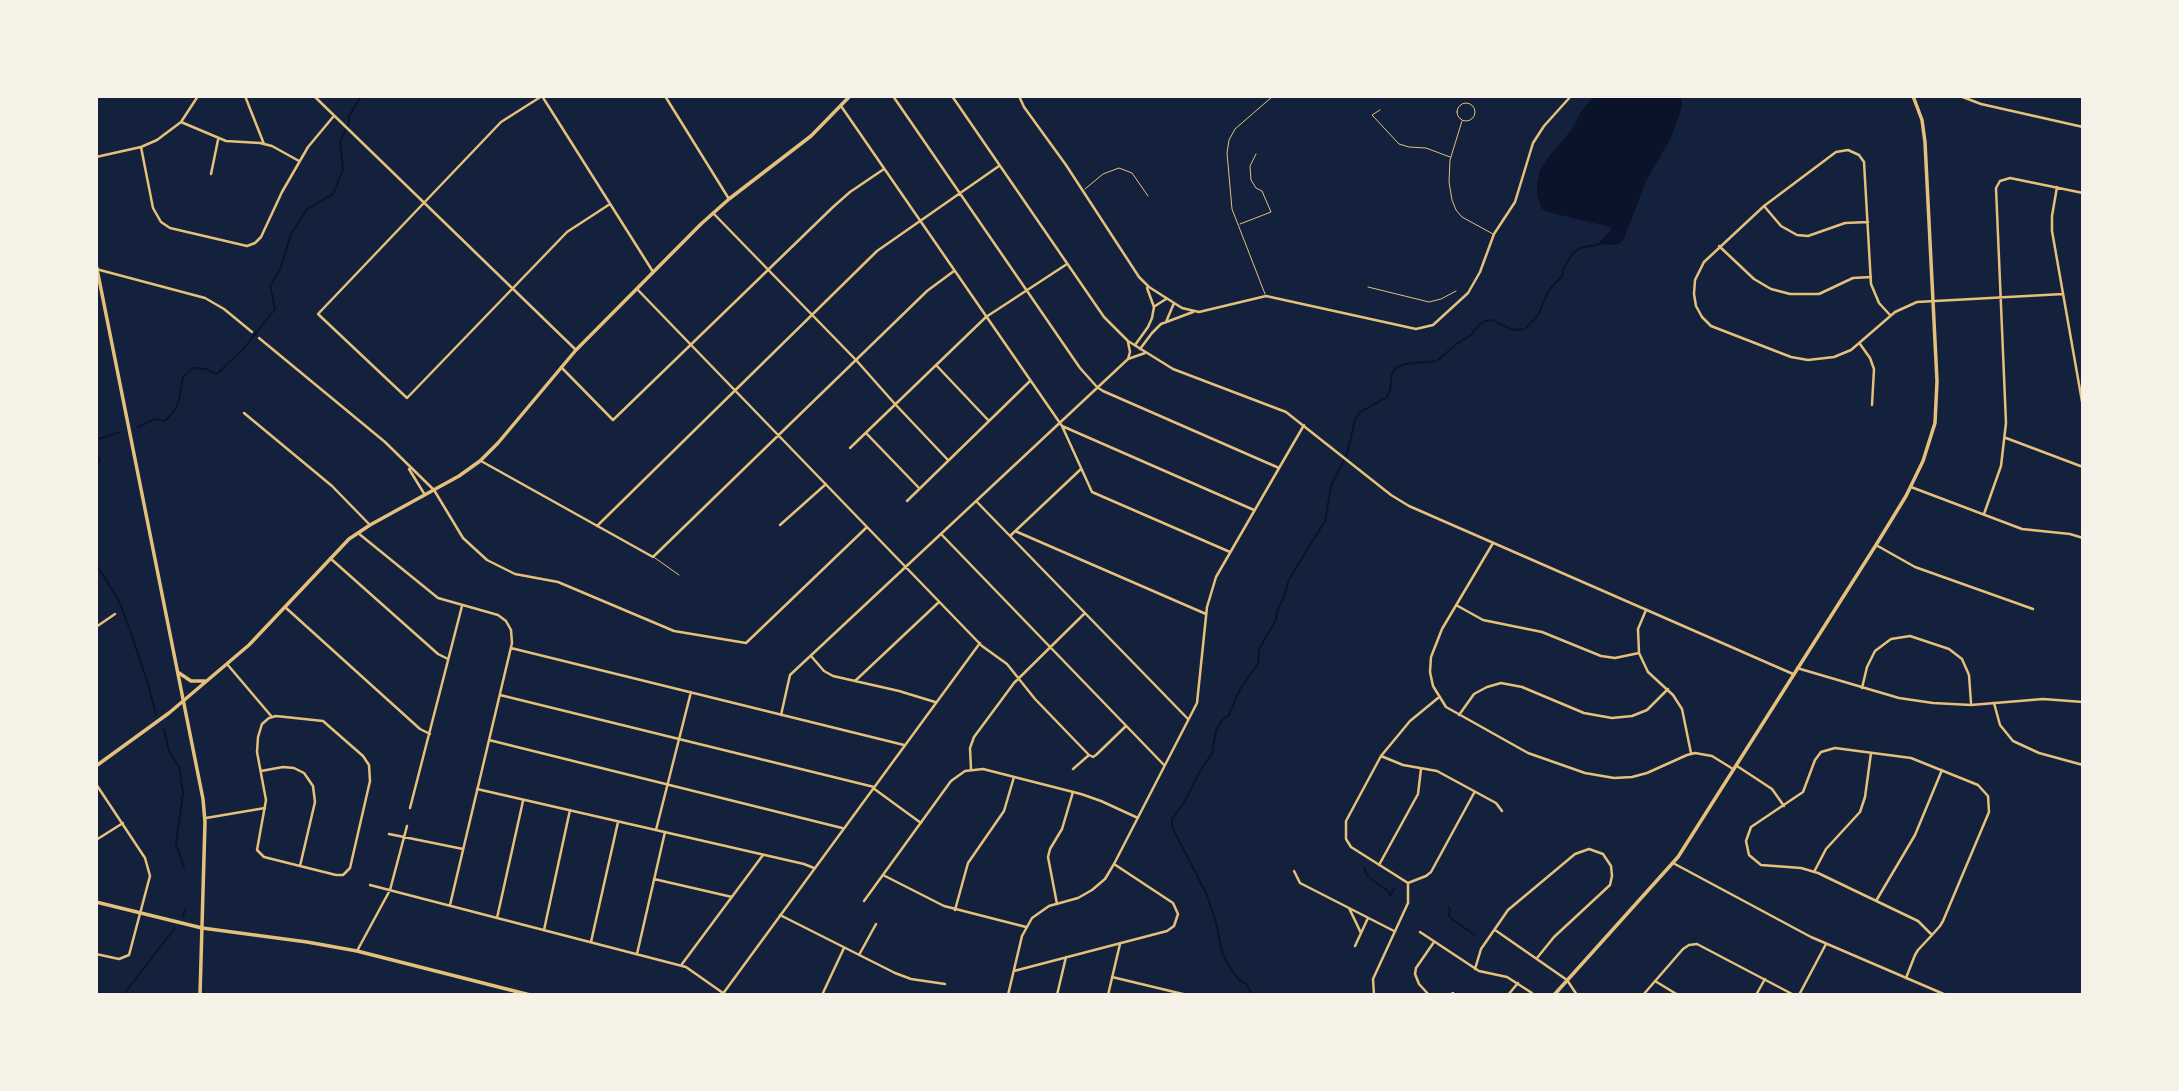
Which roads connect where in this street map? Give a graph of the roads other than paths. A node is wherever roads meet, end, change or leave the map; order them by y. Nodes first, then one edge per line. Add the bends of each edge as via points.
1 (198, 96) edge
2 (245, 96) edge
3 (314, 96) edge
4 (542, 96) edge
5 (665, 96) edge
6 (893, 96) edge
7 (952, 96) edge
8 (1019, 96) edge
9 (1273, 96) edge
10 (1468, 96) edge
11 (1571, 96) edge
12 (1913, 96) edge
13 (1960, 96) edge
14 (848, 97) edge
15 (1467, 103) junction
16 (841, 106) junction
17 (1380, 110) dead end
18 (333, 117) junction
19 (1462, 121) junction
20 (181, 122) junction
21 (2083, 127) edge
22 (219, 139) junction
23 (264, 144) junction
24 (141, 147) junction
25 (1256, 154) dead end
26 (96, 157) edge
27 (1451, 157) junction
28 (300, 162) junction
29 (999, 166) junction
30 (884, 169) junction
31 (211, 174) dead end
32 (2057, 187) junction
33 (1083, 190) junction
34 (959, 193) junction
35 (2083, 193) edge
36 (1148, 196) dead end
37 (729, 199) junction
38 (423, 203) junction
39 (610, 204) junction
40 (1764, 206) junction
41 (713, 213) junction
42 (919, 220) junction
43 (1868, 222) junction
44 (1238, 224) junction
45 (1494, 234) junction
46 (1719, 246) junction
47 (1067, 264) junction
48 (97, 267) edge
49 (768, 270) junction
50 (954, 271) junction
51 (653, 272) junction
52 (1871, 277) junction
53 (1146, 285) junction
54 (1368, 287) dead end
55 (512, 289) junction
56 (637, 289) junction
57 (1026, 290) junction
58 (1456, 291) dead end
59 (2063, 294) junction
60 (1266, 296) junction
61 (2001, 297) junction
62 (1167, 299) junction
63 (1933, 301) junction
64 (1174, 303) junction
65 (1154, 307) junction
66 (1194, 312) junction
67 (812, 315) junction
68 (1890, 315) junction
69 (986, 317) junction
70 (1166, 322) junction
71 (252, 332) dead end
72 (259, 338) dead end
73 (1128, 341) junction
74 (1860, 344) junction
75 (691, 345) junction
76 (1135, 345) junction
77 (1140, 349) junction
78 (576, 350) junction
79 (1145, 352) junction
80 (1128, 359) junction
81 (856, 360) junction
82 (936, 365) junction
83 (561, 367) junction
84 (1030, 381) junction
85 (1097, 387) junction
86 (735, 390) junction
87 (2081, 391) edge
88 (895, 404) junction
89 (1872, 405) dead end
90 (2083, 407) edge
91 (244, 412) dead end
92 (989, 421) junction
93 (1060, 424) junction
94 (1304, 425) junction
95 (866, 433) junction
96 (779, 435) junction
97 (2006, 438) junction
98 (850, 448) dead end
99 (948, 460) junction
100 (480, 461) junction
101 (406, 463) junction
102 (2083, 467) edge
103 (1279, 468) junction
104 (1082, 469) junction
105 (826, 484) junction
106 (1911, 487) junction
107 (919, 489) junction
108 (434, 490) junction
109 (425, 495) junction
110 (907, 500) dead end
111 (976, 501) junction
112 (1255, 510) junction
113 (1984, 514) junction
114 (370, 525) junction
115 (780, 525) dead end
116 (597, 526) junction
117 (867, 527) junction
118 (1015, 531) junction
119 (358, 533) junction
120 (941, 534) junction
121 (1010, 536) junction
122 (2083, 538) edge
123 (1493, 543) junction
124 (1876, 545) junction
125 (1230, 552) junction
126 (653, 557) junction
127 (330, 558) junction
128 (907, 567) junction
129 (679, 575) dead end
130 (940, 601) junction
131 (462, 606) junction
132 (1456, 606) junction
133 (285, 607) junction
134 (2033, 609) dead end
135 (1646, 610) junction
136 (1085, 613) junction
137 (115, 614) dead end
138 (1206, 614) junction
139 (96, 627) edge
140 (980, 643) junction
141 (1050, 646) junction
142 (511, 648) junction
143 (1639, 653) junction
144 (811, 656) junction
145 (448, 659) junction
146 (227, 664) junction
147 (1797, 668) junction
148 (179, 673) junction
149 (1793, 674) junction
150 (1020, 678) junction
151 (207, 681) junction
152 (855, 681) junction
153 (1863, 688) junction
154 (1668, 690) junction
155 (691, 692) junction
156 (500, 695) junction
157 (1439, 698) junction
158 (184, 701) junction
159 (935, 702) junction
160 (2083, 702) edge
161 (1994, 703) junction
162 (1971, 705) junction
163 (781, 715) junction
164 (1459, 715) junction
165 (272, 717) junction
166 (1188, 719) junction
167 (1126, 726) junction
168 (430, 734) junction
169 (679, 738) junction
170 (489, 740) junction
171 (904, 746) junction
172 (1871, 752) junction
173 (1691, 753) junction
174 (1089, 755) junction
175 (1381, 756) junction
176 (98, 763) edge
177 (1164, 765) junction
178 (2083, 765) edge
179 (1734, 767) junction
180 (1421, 768) junction
181 (971, 769) junction
182 (1073, 769) dead end
183 (1942, 770) junction
184 (261, 771) junction
185 (1014, 776) junction
186 (96, 784) edge
187 (667, 785) junction
188 (873, 788) junction
189 (477, 789) junction
190 (1073, 792) junction
191 (1474, 792) junction
192 (523, 800) junction
193 (1784, 806) junction
194 (265, 808) junction
195 (410, 808) dead end
196 (570, 810) junction
197 (1502, 811) dead end
198 (205, 818) junction
199 (1138, 818) junction
200 (618, 821) junction
201 (122, 823) junction
202 (921, 823) junction
203 (407, 826) dead end
204 (843, 829) junction
205 (656, 830) junction
206 (665, 832) junction
207 (389, 834) dead end
208 (404, 837) junction
209 (96, 840) edge
210 (463, 849) junction
211 (763, 855) junction
212 (1673, 863) junction
213 (1114, 864) junction
214 (1380, 864) junction
215 (300, 866) junction
216 (814, 869) junction
217 (1294, 870) dead end
218 (1814, 872) junction
219 (883, 875) junction
220 (654, 879) junction
221 (1408, 883) junction
222 (370, 885) dead end
223 (390, 890) junction
224 (732, 897) junction
225 (864, 901) dead end
226 (1876, 901) junction
227 (96, 902) edge
228 (1058, 904) junction
229 (450, 905) junction
230 (1349, 908) junction
231 (955, 909) junction
232 (141, 913) junction
233 (780, 915) junction
234 (497, 918) junction
235 (1368, 918) junction
236 (876, 924) dead end
237 (1026, 927) junction
238 (202, 928) junction
239 (544, 930) junction
240 (1495, 930) junction
241 (1394, 932) junction
242 (1420, 932) dead end
243 (1361, 933) junction
244 (1932, 935) junction
245 (591, 942) junction
246 (1434, 942) junction
247 (1120, 943) junction
248 (1826, 944) junction
249 (1355, 946) dead end
250 (844, 948) junction
251 (357, 951) junction
252 (96, 954) edge
253 (637, 954) junction
254 (859, 956) junction
255 (1066, 957) junction
256 (1537, 958) junction
257 (681, 965) junction
258 (1475, 969) junction
259 (1014, 971) junction
260 (1112, 977) junction
261 (1906, 978) junction
262 (1765, 979) junction
263 (1567, 980) junction
264 (1655, 981) junction
265 (1518, 983) junction
266 (946, 984) dead end
267 (1532, 993) edge
268 (722, 994) edge
269 (200, 995) edge
270 (530, 995) edge
271 (822, 995) edge
272 (1008, 995) edge
273 (1057, 995) edge
274 (1108, 995) edge
275 (1187, 995) edge
276 (1374, 995) edge
277 (1429, 995) edge
278 (1508, 995) edge
279 (1554, 995) edge
280 (1577, 995) edge
281 (1643, 995) edge
282 (1678, 995) edge
283 (1756, 995) edge
284 (1794, 995) edge
285 (1799, 995) edge
286 (1946, 995) edge

1 - 20 street
2 - 23 street
3 - 18 street
4 - 38 street via 501,122
4 - 39 street
5 - 37 street
6 - 34 street
7 - 29 street
8 - 33 street
9 - 44 lane via 1239,125 1229,140 1231,202
10 - 15 lane
11 - 45 street via 1533,143 1513,206
12 - 63 main road via 1926,142
13 - 21 street
14 - 16 main road
15 - 19 lane via 1458,108
15 - 19 lane via 1475,113 1471,120
16 - 30 street
16 - 37 main road via 811,136
17 - 27 lane via 1372,115 1399,144
18 - 28 street
18 - 38 street
19 - 27 lane
20 - 22 street
20 - 24 street
22 - 23 street
22 - 31 street
23 - 28 street
24 - 26 street
24 - 28 street via 153,208 161,222 243,246 261,237
25 - 44 lane via 1250,166 1251,180 1262,191 1270,212
27 - 45 lane via 1450,188 1456,210 1465,220
29 - 34 street
29 - 47 street
30 - 42 street
30 - 49 street via 842,199
32 - 35 street
32 - 59 street via 2051,223
32 - 61 street via 2010,178 1998,184
33 - 36 lane via 1119,168 1132,173
33 - 53 street
34 - 42 street
34 - 57 street
37 - 41 main road
38 - 55 street
38 - 55 street via 318,314 407,398
39 - 51 street
39 - 55 street via 567,232
40 - 43 street via 1781,226 1797,235
40 - 43 street via 1836,152 1848,150 1864,162
40 - 46 street
41 - 49 street
41 - 51 main road
42 - 50 street
42 - 67 street via 877,251
43 - 52 street
44 - 60 lane
45 - 60 street via 1468,293 1425,328 1411,329
46 - 52 street via 1754,279 1790,294 1819,293 1853,278
46 - 74 street via 1700,267 1693,287 1699,311 1711,326 1799,359 1834,357
47 - 57 street
47 - 73 street via 1109,324
48 - 71 street via 214,302
48 - 148 main road
49 - 67 street
49 - 75 street
50 - 69 street
50 - 81 street
51 - 56 main road
52 - 68 street via 1875,297
53 - 62 street
53 - 65 street
54 - 58 lane via 1429,302
55 - 78 street
56 - 75 street
56 - 78 main road
57 - 69 street
57 - 85 street
59 - 61 street
59 - 87 street
60 - 66 street
61 - 63 street
61 - 97 street
62 - 64 street
62 - 65 street
63 - 68 street via 1909,305
63 - 106 main road via 1936,410 1928,449
64 - 66 street
64 - 70 street
65 - 76 street via 1151,322
66 - 70 street
67 - 81 street
67 - 86 street
68 - 74 street
69 - 82 street
69 - 84 street
70 - 77 street
72 - 101 street
73 - 76 street
73 - 80 street
74 - 89 street via 1873,364
75 - 83 street via 613,420
75 - 86 street
76 - 77 street
77 - 79 street
78 - 83 main road
79 - 80 street
79 - 94 street via 1184,374 1277,407
80 - 85 street
81 - 88 street
81 - 96 street
82 - 88 street
82 - 92 street
83 - 100 main road
84 - 92 street
84 - 93 street
85 - 93 street
85 - 103 street
86 - 96 street
86 - 116 street
87 - 90 street
88 - 95 street
88 - 99 street
91 - 114 street via 332,486
92 - 99 street
93 - 104 street
93 - 111 street
93 - 112 street
94 - 103 street
94 - 123 street via 1400,502
95 - 98 street
95 - 107 street
96 - 105 street
96 - 126 street
97 - 102 street
97 - 113 street
99 - 107 street
100 - 108 main road
100 - 116 street
101 - 108 street
101 - 109 street
103 - 112 street
104 - 118 street
104 - 125 street via 1092,492
105 - 115 street
105 - 117 street
106 - 113 street
106 - 124 main road
107 - 110 street
108 - 109 main road
108 - 117 street via 463,538 495,566 558,582 674,631 746,643
109 - 114 main road
111 - 120 street
111 - 121 street
112 - 125 street
113 - 122 street via 2022,529
114 - 119 main road
116 - 126 street
117 - 128 street
118 - 121 street
118 - 138 street
119 - 127 main road
119 - 131 street via 431,594
120 - 128 street
120 - 141 street
121 - 136 street
123 - 132 street
123 - 135 street
124 - 134 street via 1915,568
124 - 147 main road
125 - 138 street via 1212,588
126 - 129 lane
127 - 133 main road
127 - 145 street
128 - 130 street
128 - 144 street
130 - 140 street
130 - 152 street
131 - 142 street via 494,612 507,622 513,635
131 - 145 street
132 - 143 street via 1483,620 1542,632 1601,656
132 - 157 street via 1431,657 1431,679
133 - 146 main road
133 - 168 street
135 - 143 street via 1638,629
135 - 149 street
136 - 141 street
136 - 166 street
137 - 139 street
138 - 166 street via 1198,697
140 - 150 street
140 - 159 street
141 - 150 street
141 - 167 street
142 - 155 street
142 - 156 street
143 - 154 street via 1648,672
144 - 152 street via 828,674
144 - 163 street via 790,675
145 - 168 street
146 - 151 main road
146 - 165 street
147 - 149 main road
147 - 153 street
148 - 151 main road via 191,681
148 - 158 main road
149 - 179 main road
150 - 174 street
150 - 181 street via 974,737
151 - 158 main road
152 - 159 street
153 - 162 street via 1918,701
153 - 162 street via 1875,651 1891,639 1910,636 1949,649 1962,659 1969,675
154 - 164 street via 1647,710 1612,718 1584,713 1501,683 1474,694
154 - 173 street via 1685,717
155 - 163 street
155 - 169 street
156 - 169 street
156 - 170 street
157 - 164 street
157 - 175 street via 1410,721
158 - 176 main road
158 - 198 main road
159 - 171 street
160 - 161 street via 2053,698
161 - 162 street
161 - 178 street via 2000,725 2013,741
163 - 171 street
164 - 173 street via 1534,756 1600,775 1640,776
165 - 184 street via 262,724 258,737
165 - 215 street via 323,721 363,756 370,771 348,871 339,876
166 - 177 street
167 - 174 street via 1096,755
167 - 177 street
168 - 195 street
169 - 187 street
169 - 188 street
170 - 187 street
170 - 189 street
171 - 188 street
172 - 183 street via 1905,756
172 - 193 street via 1835,748 1821,752 1803,792
172 - 218 street via 1860,812 1826,849
173 - 179 street via 1707,754
174 - 182 street
175 - 180 street
175 - 214 street via 1345,830 1351,848
177 - 199 street
179 - 193 street via 1772,789
179 - 212 main road
180 - 191 street via 1437,771
180 - 214 street via 1418,794
181 - 185 street
181 - 202 street via 955,776
183 - 226 street via 1910,843
183 - 244 street via 1978,785 1988,796 1989,812 1943,921
184 - 194 street
184 - 215 street via 294,768 313,786 315,802
185 - 190 street
185 - 231 street via 1004,811 968,863
186 - 201 street
187 - 204 street
187 - 205 street
188 - 202 street
188 - 204 street
189 - 192 street
189 - 210 street
190 - 199 street
190 - 228 street via 1062,829 1048,853
191 - 197 street
191 - 221 street via 1431,872
192 - 196 street
192 - 234 street
193 - 218 street via 1755,824 1747,836 1747,851 1756,863
194 - 198 street
194 - 215 street via 259,853
196 - 200 street
196 - 239 street
198 - 238 main road
199 - 213 street
200 - 205 street
200 - 245 street
201 - 209 street
201 - 232 street via 150,870
202 - 219 street
203 - 208 street
204 - 216 street
205 - 206 street
206 - 211 street
206 - 220 street
207 - 208 street
208 - 210 street
208 - 223 street
210 - 229 street
211 - 216 street
211 - 224 street
212 - 248 street
212 - 263 main road
213 - 228 street via 1092,890
213 - 247 street via 1172,903 1178,914 1174,926 1167,930
214 - 221 street
216 - 233 street
217 - 230 street via 1300,883
218 - 226 street
219 - 225 street
219 - 231 street
220 - 224 street
220 - 253 street
221 - 241 street via 1408,903
222 - 223 street
223 - 229 street
223 - 251 street
224 - 257 street
226 - 244 street via 1918,921
227 - 232 main road
228 - 237 street via 1037,914
229 - 234 street
230 - 235 street
230 - 243 street
231 - 237 street
232 - 238 main road
232 - 252 street via 131,951 124,958
233 - 250 street
233 - 268 street
234 - 239 street
235 - 241 street
235 - 243 street
236 - 254 street
237 - 259 street
238 - 251 main road
238 - 269 main road
239 - 245 street
240 - 256 street
240 - 256 street via 1508,910 1575,853 1589,849 1603,854 1611,866 1610,885 1553,937
240 - 258 street via 1481,949
241 - 276 street via 1373,979
242 - 246 street
243 - 249 street
244 - 261 street via 1915,955
245 - 253 street
246 - 258 street
246 - 277 street via 1415,975
247 - 255 street
247 - 260 street
248 - 261 street
248 - 285 street
250 - 254 street
250 - 271 street
251 - 270 main road
253 - 257 street
254 - 266 street via 903,977
255 - 259 street
255 - 273 street
256 - 263 street
257 - 268 street
258 - 265 street
259 - 272 street
260 - 274 street
260 - 275 street
261 - 286 street
262 - 264 street via 1693,944
262 - 283 street
262 - 284 street
263 - 279 main road
263 - 280 street
264 - 281 street
264 - 282 street
265 - 267 street
265 - 278 street

